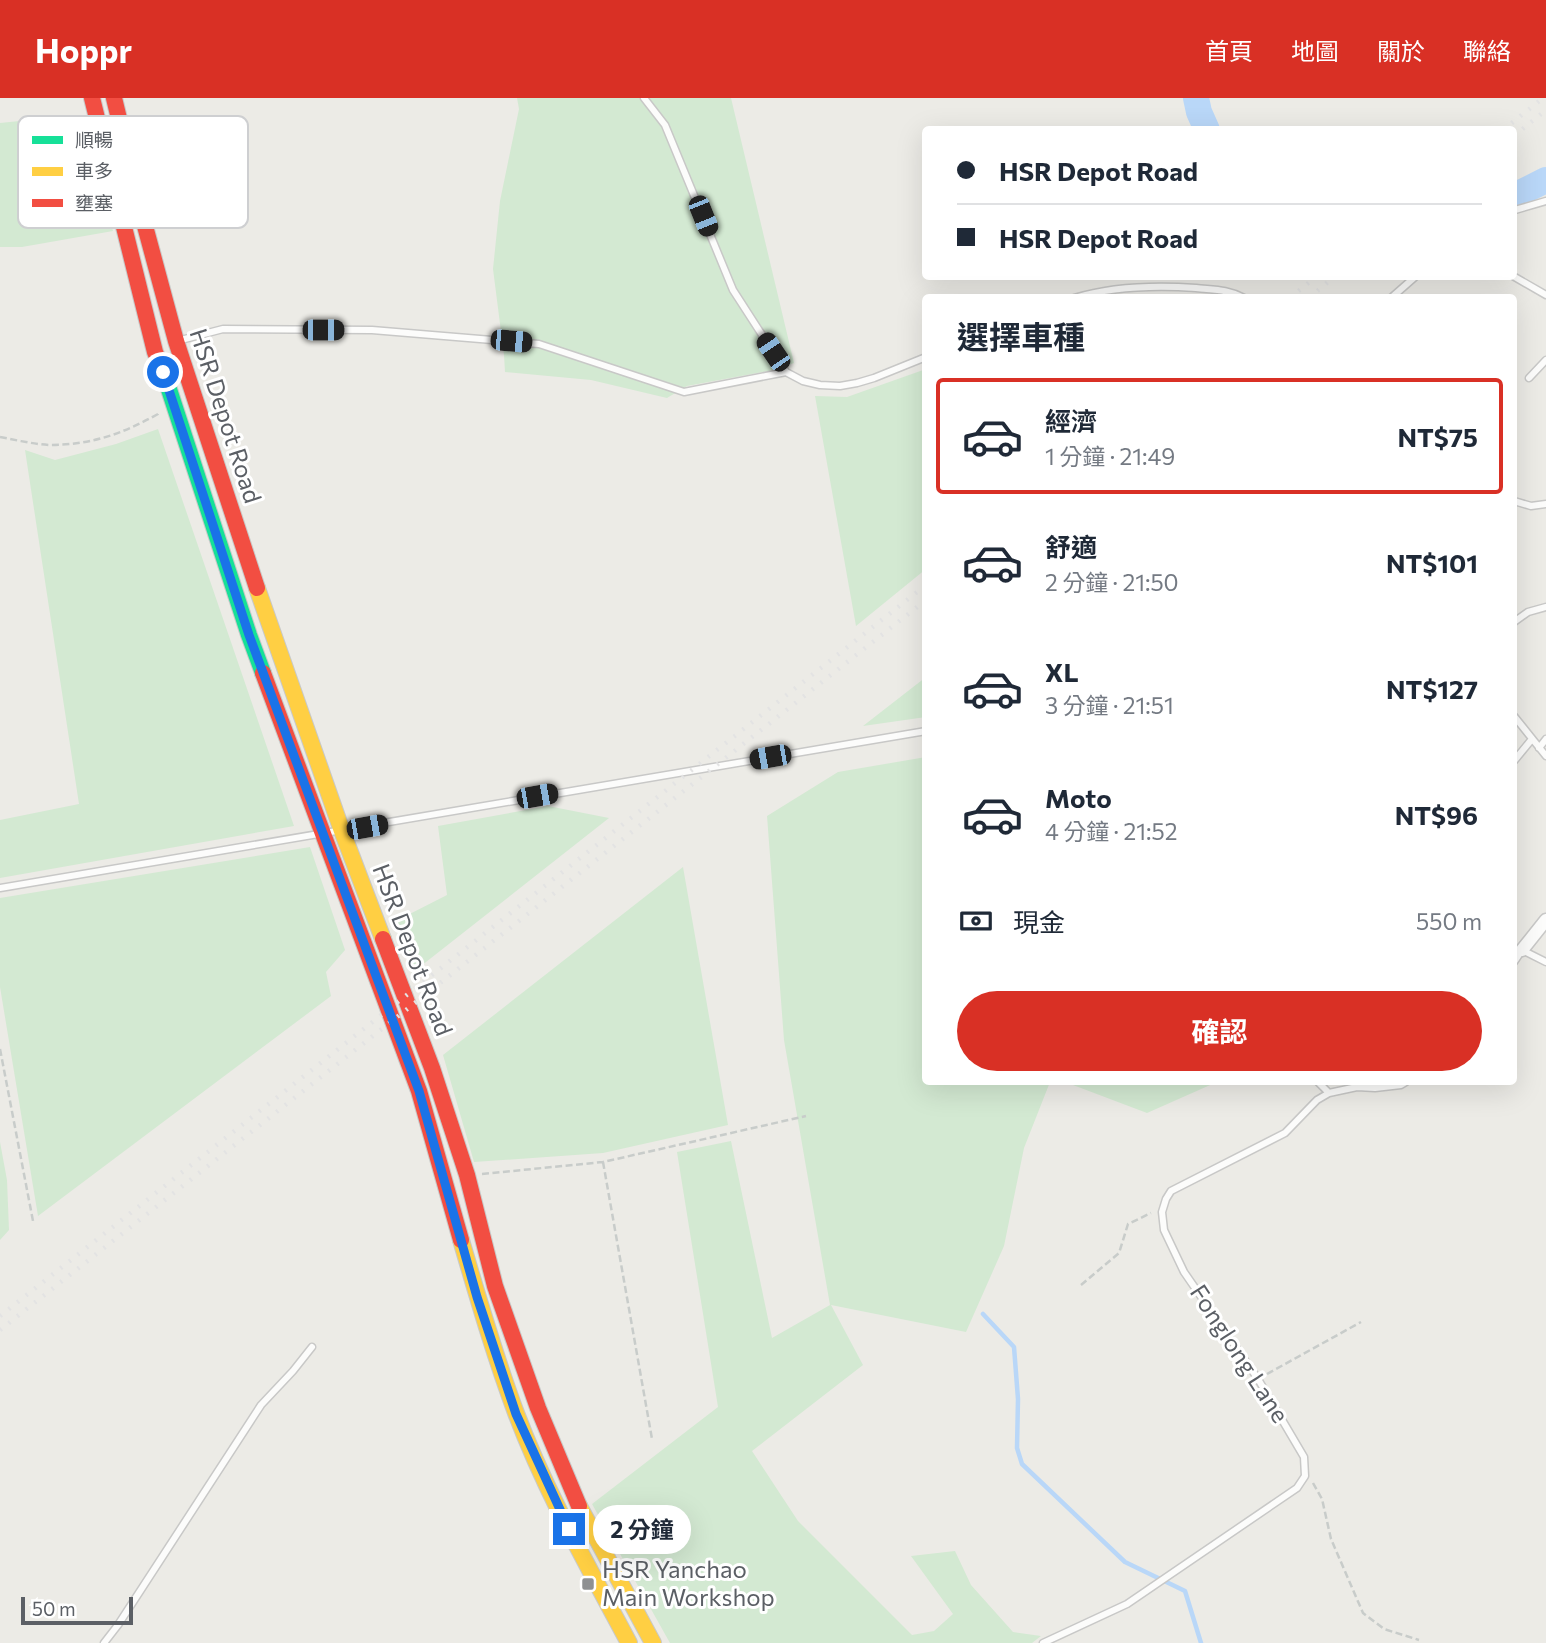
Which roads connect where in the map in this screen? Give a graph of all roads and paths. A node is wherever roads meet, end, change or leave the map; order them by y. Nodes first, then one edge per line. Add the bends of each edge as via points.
1 (92, 98) edge
2 (114, 98) edge
3 (644, 98) edge
4 (96, 116) edge
5 (118, 116) edge
6 (1546, 201) edge
7 (1517, 209) edge
8 (124, 228) edge
9 (146, 228) edge
10 (1517, 278) edge
11 (1411, 280) edge
12 (1094, 294) edge
13 (1236, 294) edge
14 (1396, 294) edge
15 (1546, 295) edge
16 (176, 341) junction
17 (922, 359) edge
18 (1546, 359) edge
19 (786, 372) junction
20 (1529, 378) dead end
21 (171, 393) junction
22 (0, 437) edge
23 (1517, 502) edge
24 (1546, 504) edge
25 (1546, 607) edge
26 (1517, 620) edge
27 (1517, 720) edge
28 (922, 732) edge
29 (1532, 739) junction
30 (1546, 739) edge
31 (1539, 748) junction
32 (1517, 757) edge
33 (1546, 757) edge
34 (342, 831) junction
35 (322, 833) junction
36 (0, 888) edge
37 (1546, 920) edge
38 (1522, 950) junction
39 (1517, 958) edge
40 (1546, 962) edge
41 (0, 1049) edge
42 (1321, 1085) edge
43 (1401, 1085) edge
44 (1329, 1093) junction
45 (806, 1116) dead end
46 (603, 1162) junction
47 (467, 1175) junction
48 (1164, 1207) junction
49 (33, 1222) dead end
50 (1081, 1285) dead end
51 (1361, 1322) dead end
52 (312, 1347) dead end
53 (1258, 1379) junction
54 (652, 1438) dead end
55 (1305, 1476) junction
56 (1419, 1640) dead end
57 (627, 1642) edge
58 (104, 1643) edge
59 (653, 1643) edge
60 (1043, 1643) edge

1 - 4 street, HSR Depot Road
2 - 5 street, HSR Depot Road
3 - 19 lane via 665,125 733,290
6 - 7 lane
8 - 21 street, HSR Depot Road via 155,352
9 - 16 street, HSR Depot Road
10 - 15 lane
11 - 14 lane
12 - 13 lane via 1174,286
16 - 19 lane via 223,329 372,330 539,344 684,392
16 - 34 street, HSR Depot Road
17 - 19 lane via 839,386 803,381
18 - 20 lane
21 - 22 path via 158,414 107,437 48,445
21 - 35 street, HSR Depot Road via 249,635
23 - 24 lane
25 - 26 lane
27 - 29 lane
28 - 34 lane
29 - 31 lane
29 - 32 lane
30 - 31 lane
31 - 33 lane
34 - 35 lane
34 - 47 street, HSR Depot Road via 432,1068
35 - 36 lane
35 - 57 street, HSR Depot Road via 419,1091 477,1297 516,1414
37 - 38 street
38 - 39 lane
38 - 40 lane
41 - 49 path
42 - 44 lane
43 - 44 lane
44 - 48 lane via 1285,1133 1171,1191
45 - 46 path
46 - 47 path
46 - 54 path
47 - 59 street, HSR Depot Road via 495,1286 538,1408 581,1510
48 - 50 path via 1128,1224 1119,1254
48 - 53 lane, Fonglong Lane via 1164,1230 1184,1272
51 - 53 path
52 - 58 lane via 261,1405
53 - 55 lane, Fonglong Lane via 1304,1457
55 - 56 path via 1322,1499 1331,1539 1363,1613 1384,1629
55 - 60 lane via 1297,1488 1127,1604

